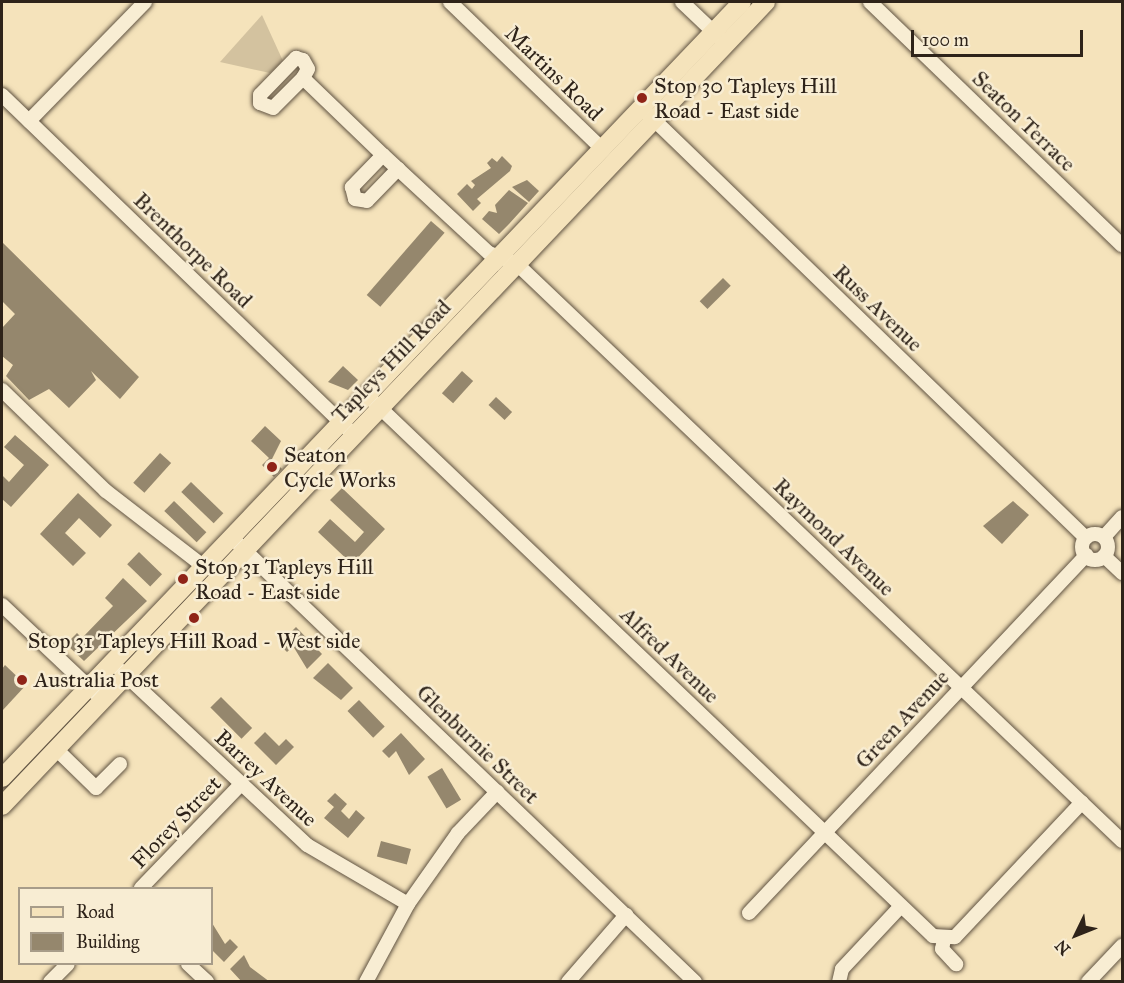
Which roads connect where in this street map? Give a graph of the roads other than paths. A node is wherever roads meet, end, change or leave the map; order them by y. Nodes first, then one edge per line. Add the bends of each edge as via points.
1 (146, 2) edge
2 (450, 2) edge
3 (682, 2) edge
4 (742, 2) edge
5 (766, 2) edge
6 (870, 2) edge
7 (720, 38) junction
8 (303, 78) dead end
9 (2, 95) edge
10 (648, 114) junction
11 (29, 121) junction
12 (603, 150) junction
13 (383, 155) junction
14 (398, 169) junction
15 (1122, 245) edge
16 (498, 260) junction
17 (517, 264) junction
18 (2, 390) edge
19 (374, 402) junction
20 (349, 430) junction
21 (1122, 518) edge
22 (231, 537) junction
23 (1104, 537) junction
24 (1086, 538) junction
25 (245, 550) junction
26 (1086, 555) junction
27 (1104, 556) junction
28 (203, 566) junction
29 (1122, 573) edge
30 (2, 605) edge
31 (112, 662) junction
32 (126, 675) junction
33 (88, 687) junction
34 (961, 687) junction
35 (102, 700) junction
36 (56, 749) junction
37 (120, 764) dead end
38 (2, 778) edge
39 (241, 784) junction
40 (497, 792) junction
41 (1082, 802) junction
42 (2, 806) edge
43 (824, 832) junction
44 (1122, 841) edge
45 (142, 887) edge
46 (408, 904) junction
47 (901, 906) junction
48 (749, 913) dead end
49 (626, 915) junction
50 (944, 940) junction
51 (1122, 946) edge
52 (956, 964) dead end
53 (66, 965) edge
54 (190, 965) edge
55 (50, 981) edge
56 (207, 981) edge
57 (366, 981) edge
58 (568, 981) edge
59 (695, 981) edge
60 (839, 981) edge
61 (1088, 981) edge

1 - 11 street
2 - 12 street, Martins Road
3 - 7 street
4 - 7 main road, Tapleys Hill Road
5 - 7 main road, Tapleys Hill Road
6 - 15 street, Seaton Terrace
7 - 10 main road, Tapleys Hill Road
8 - 13 street
9 - 11 street, Brenthorpe Road
10 - 12 main road, Tapleys Hill Road
10 - 17 main road, Tapleys Hill Road
10 - 24 street, Russ Avenue
11 - 20 street, Brenthorpe Road
12 - 16 main road, Tapleys Hill Road
13 - 14 street
13 - 14 street via 352,187 355,200 367,201
14 - 16 street
16 - 17 street
16 - 19 main road, Tapleys Hill Road
17 - 19 main road, Tapleys Hill Road
17 - 34 street, Raymond Avenue
18 - 28 street via 106,491
19 - 20 main road, Tapleys Hill Road
19 - 43 street, Alfred Avenue
20 - 22 main road, Tapleys Hill Road
20 - 25 main road, Tapleys Hill Road
21 - 23 street
22 - 25 street, Glenburnie Street
22 - 28 main road, Tapleys Hill Road
23 - 24 street
23 - 27 street
24 - 26 street
25 - 32 main road, Tapleys Hill Road
25 - 40 street, Glenburnie Street
26 - 27 street
26 - 34 street, Green Avenue
27 - 29 street
28 - 31 main road, Tapleys Hill Road
30 - 33 street
31 - 32 street, Barrey Avenue
31 - 33 main road, Tapleys Hill Road
32 - 35 main road, Tapleys Hill Road
32 - 39 street, Barrey Avenue
33 - 35 street
33 - 38 main road, Tapleys Hill Road
34 - 41 street, Raymond Avenue
34 - 43 street, Green Avenue
35 - 36 main road, Tapleys Hill Road
36 - 37 street via 96,788
36 - 42 main road, Tapleys Hill Road
39 - 45 street, Florey Street
39 - 46 street, Barrey Avenue via 307,845
40 - 46 street via 459,833
40 - 49 street, Glenburnie Street
41 - 44 street, Raymond Avenue
41 - 50 street via 955,937
43 - 47 street, Alfred Avenue
43 - 48 street, Green Avenue
46 - 57 street
47 - 50 street, Alfred Avenue
47 - 60 street via 842,969
49 - 58 street
49 - 59 street, Glenburnie Street
50 - 52 street, Alfred Avenue via 942,949
51 - 61 street
53 - 55 street
54 - 56 street

